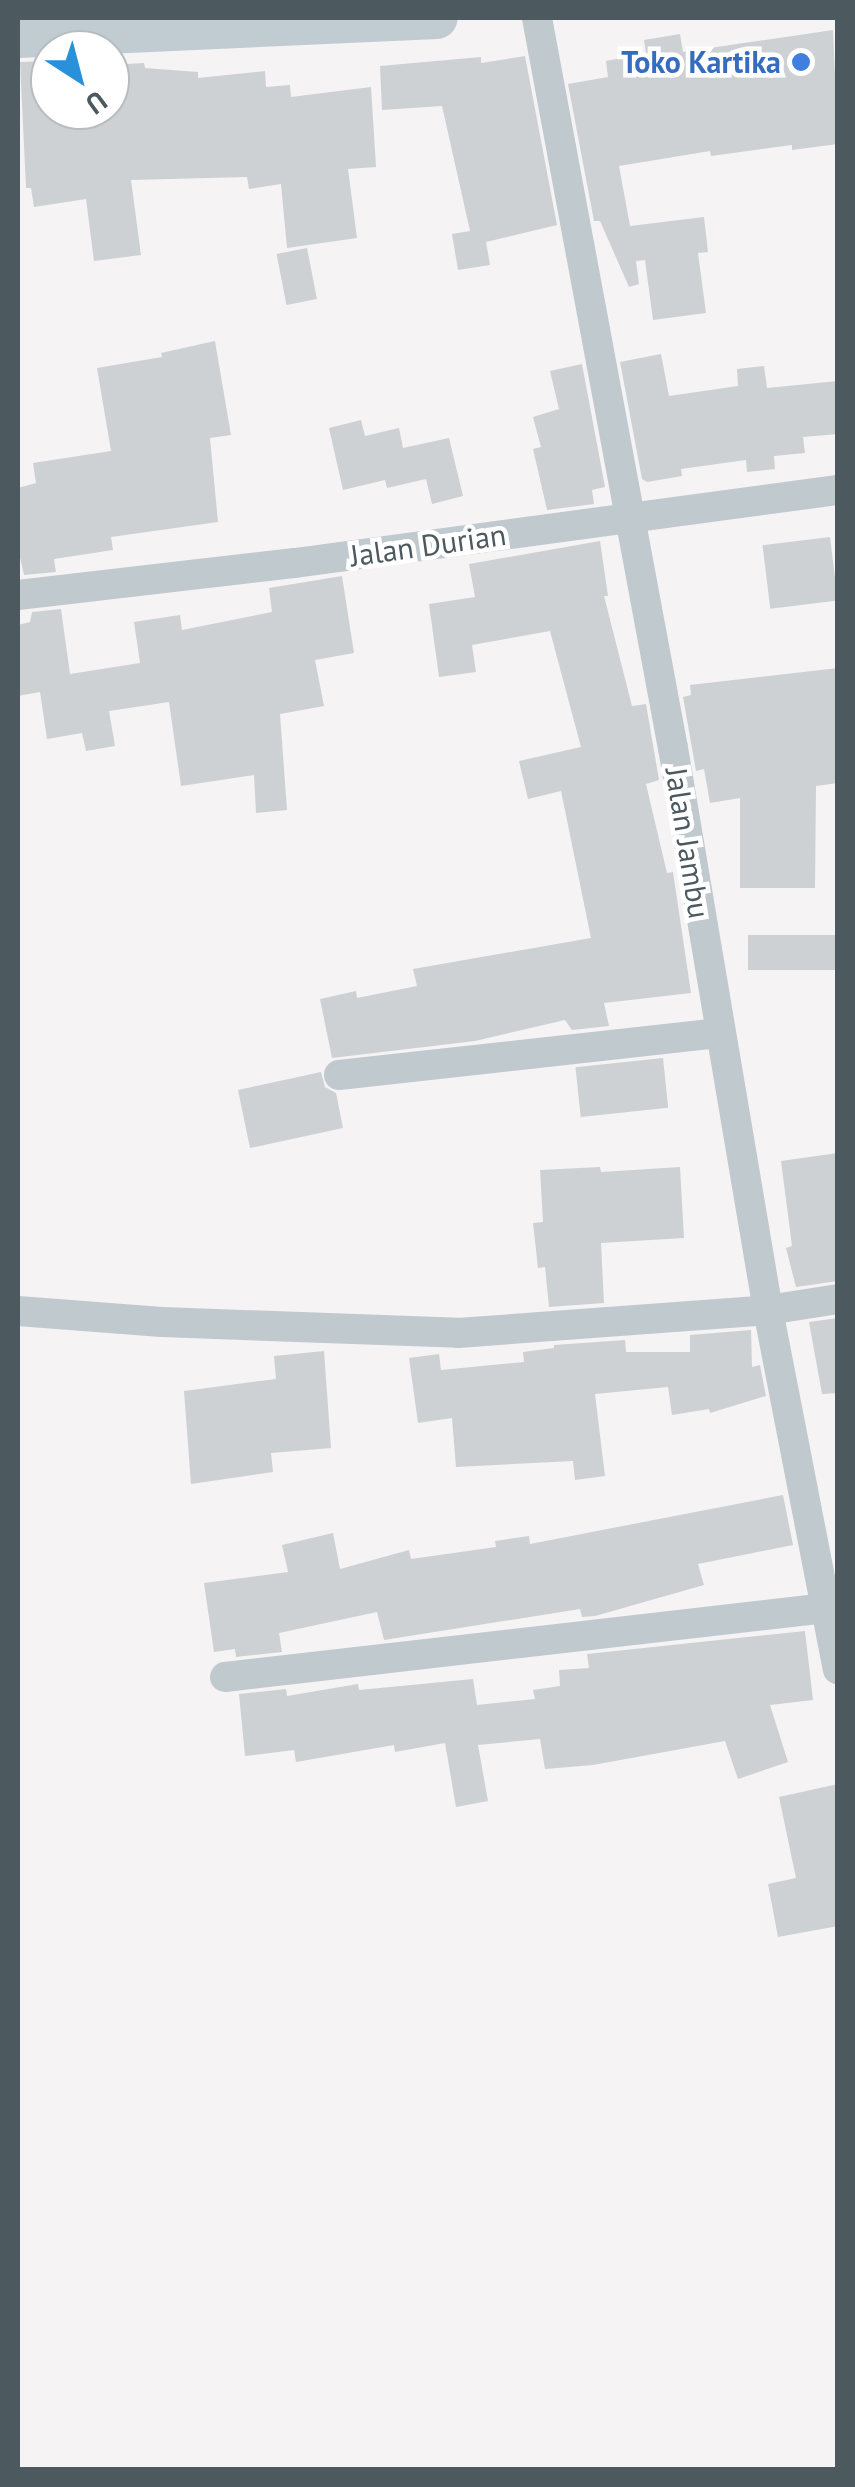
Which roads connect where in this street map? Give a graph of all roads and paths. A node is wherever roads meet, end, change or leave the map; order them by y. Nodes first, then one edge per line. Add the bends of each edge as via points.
1 (438, 18) edge
2 (536, 18) edge
3 (18, 37) edge
4 (838, 490) edge
5 (627, 516) junction
6 (18, 595) edge
7 (718, 1034) junction
8 (338, 1074) dead end
9 (838, 1299) edge
10 (768, 1310) junction
11 (18, 1311) edge
12 (826, 1608) junction
13 (838, 1669) edge
14 (225, 1677) dead end

1 - 3 main road
2 - 5 street, Jalan Jambu
4 - 5 street, Jalan Durian
5 - 6 street, Jalan Durian
5 - 7 street, Jalan Jambu via 673,748
7 - 8 street
7 - 10 street, Jalan Jambu
9 - 10 street
10 - 11 street via 458,1333
10 - 12 street, Jalan Jambu
12 - 13 street, Jalan Jambu
12 - 14 street

